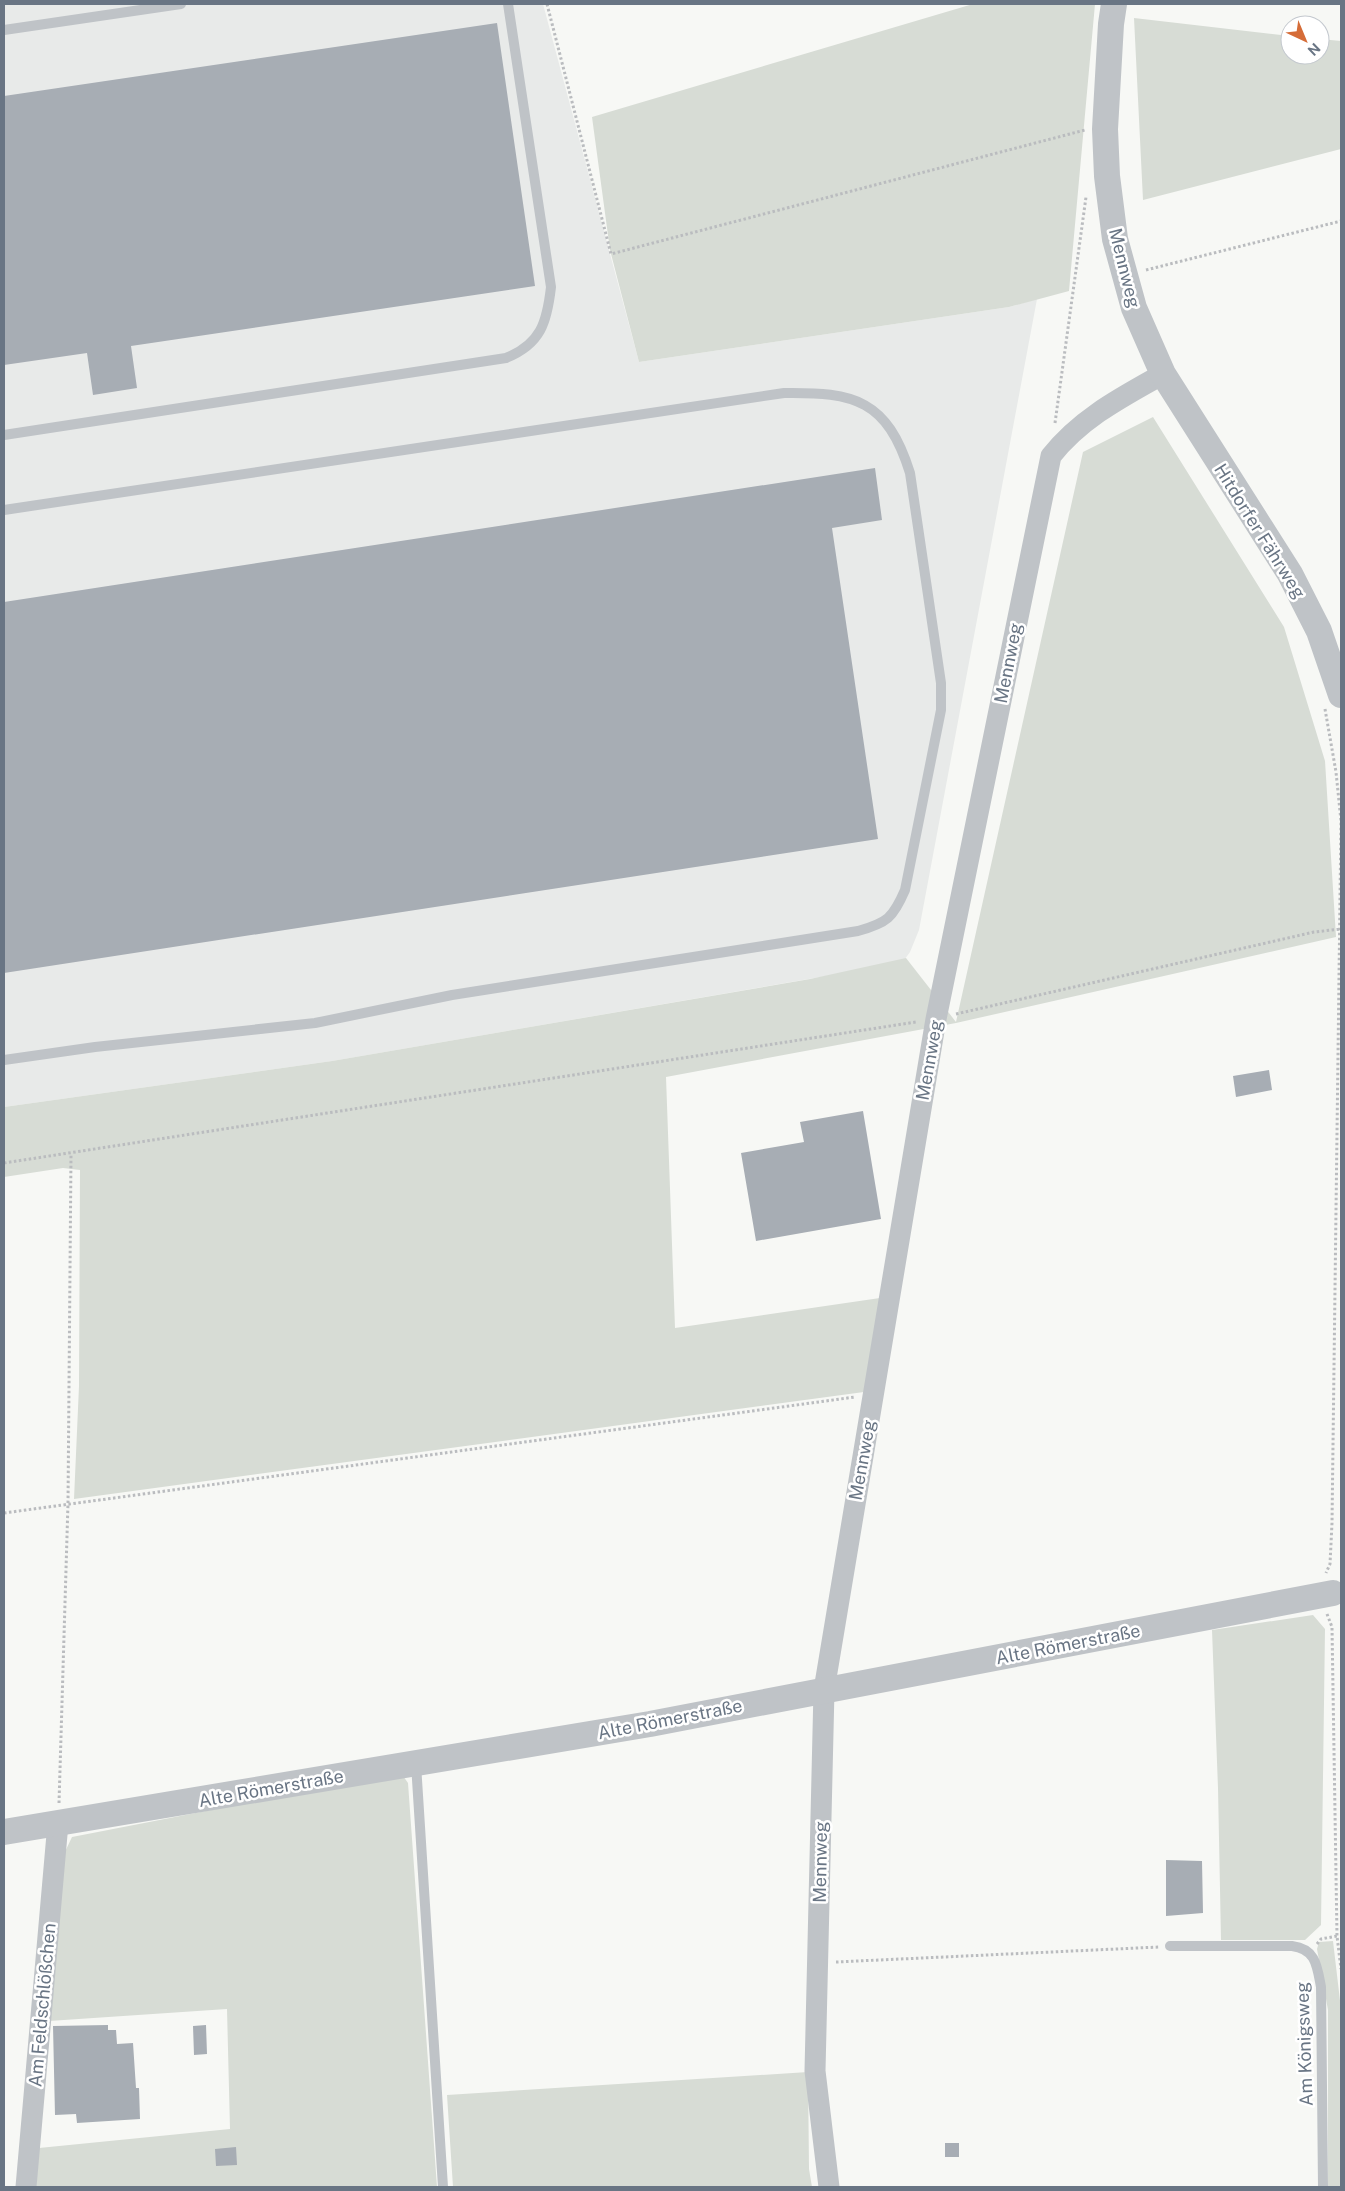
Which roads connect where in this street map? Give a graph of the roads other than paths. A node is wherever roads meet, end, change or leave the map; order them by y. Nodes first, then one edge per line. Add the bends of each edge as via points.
1 (181, 4) edge
2 (508, 4) edge
3 (1114, 4) edge
4 (4, 30) edge
5 (1163, 374) junction
6 (4, 434) edge
7 (4, 510) edge
8 (1333, 701) edge
9 (4, 1060) edge
10 (1334, 1593) edge
11 (824, 1690) junction
12 (416, 1763) junction
13 (58, 1823) junction
14 (4, 1832) edge
15 (1170, 1946) road end
16 (26, 2187) edge
17 (443, 2187) edge
18 (829, 2187) edge
19 (1322, 2187) edge

1 - 4 lane
2 - 6 lane via 551,287 548,314 541,330 522,352 506,358
3 - 5 street, Mennweg via 1110,24 1105,130 1115,239 1134,308
5 - 8 street, Hitdorfer Fährweg via 1290,574 1320,631
5 - 11 street, Mennweg via 1098,411 1064,439 1051,456 936,1019
7 - 9 lane via 784,393 847,397 883,418 903,449 910,473 941,683 942,710 905,890 891,918 881,925 848,933 452,995 315,1023
10 - 11 street, Alte Römerstraße
11 - 12 street, Alte Römerstraße via 650,1724
11 - 18 street, Mennweg via 815,2071
12 - 13 street, Alte Römerstraße
12 - 17 lane
13 - 14 street, Alte Römerstraße
13 - 16 street, Am Feldschlößchen
15 - 19 lane, Am Königsweg via 1292,1946 1309,1951 1316,1961 1321,1987

